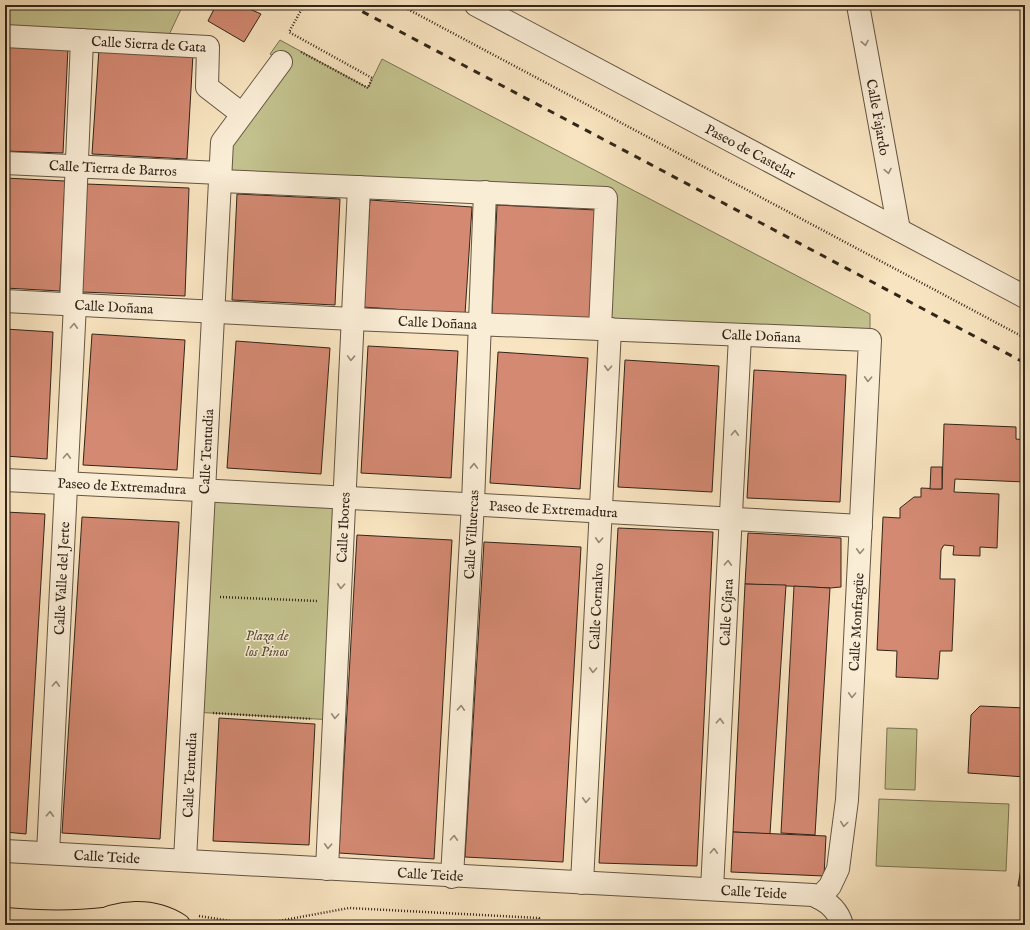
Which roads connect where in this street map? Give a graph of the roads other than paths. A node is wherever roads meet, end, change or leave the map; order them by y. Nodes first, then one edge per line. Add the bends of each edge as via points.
1 (476, 5) edge
2 (858, 5) edge
3 (5, 36) edge
4 (82, 40) junction
5 (281, 62) dead end
6 (242, 114) junction
7 (5, 163) edge
8 (77, 166) junction
9 (220, 177) junction
10 (359, 187) junction
11 (485, 192) junction
12 (899, 230) junction
13 (1025, 297) edge
14 (5, 301) edge
15 (73, 304) junction
16 (214, 311) junction
17 (352, 319) junction
18 (480, 324) junction
19 (605, 329) junction
20 (740, 336) junction
21 (870, 340) joint
22 (5, 480) edge
23 (66, 483) junction
24 (204, 491) junction
25 (346, 498) junction
26 (473, 503) junction
27 (601, 513) junction
28 (730, 518) junction
29 (861, 526) junction
30 (5, 851) edge
31 (48, 853) junction
32 (185, 860) junction
33 (327, 869) junction
34 (452, 877) junction
35 (582, 883) junction
36 (712, 890) junction
37 (819, 898) junction
38 (5, 919) edge
39 (98, 922) edge
40 (183, 922) edge
41 (842, 925) edge

1 - 12 street, Paseo de Castelar
2 -> 12 street, Calle Fajardo
3 - 4 street, Calle Sierra de Gata
4 - 6 street, Calle Sierra de Gata via 208,47 207,87
4 - 8 street, Calle Valle del Jerte
5 - 6 street, Calle Tentudia
6 - 9 street, Calle Tentudia via 222,142
7 - 8 street, Calle Tierra de Barros
8 - 9 street, Calle Tierra de Barros
8 - 15 street, Calle Valle del Jerte
9 - 10 street, Calle Tierra de Barros
9 - 16 street, Calle Tentudia
10 - 11 street, Calle Tierra de Barros
10 - 17 street, Calle Ibores
11 - 18 street, Calle Villuercas
11 - 19 street, Calle Cornalvo via 606,198
12 - 13 street, Paseo de Castelar
14 - 15 street, Calle Doñana
15 - 16 street, Calle Doñana
23 -> 15 street, Calle Valle del Jerte
16 - 17 street, Calle Doñana
16 - 24 street, Calle Tentudia
17 - 18 street, Calle Doñana
17 -> 25 street, Calle Ibores
18 - 19 street, Calle Doñana
26 -> 18 street, Calle Villuercas
19 - 20 street, Calle Doñana
19 -> 27 street, Calle Cornalvo
20 - 21 street, Calle Doñana
28 -> 20 street, Calle Cíjara
21 -> 29 street, Calle Monfragüe
22 - 23 street, Paseo de Extremadura
23 - 24 street, Paseo de Extremadura
31 -> 23 street, Calle Valle del Jerte
24 - 25 street, Paseo de Extremadura
24 - 32 street, Calle Tentudia
25 - 26 street, Paseo de Extremadura
25 -> 33 street, Calle Ibores
26 - 27 street, Paseo de Extremadura
34 -> 26 street, Calle Villuercas
27 - 28 street, Paseo de Extremadura
27 -> 35 street, Calle Cornalvo
28 - 29 street, Paseo de Extremadura
36 -> 28 street, Calle Cíjara
29 -> 37 street, Calle Monfragüe via 847,800 838,869 830,886
30 - 31 street, Calle Teide
31 - 32 street, Calle Teide
32 - 33 street, Calle Teide
33 - 34 street, Calle Teide
34 - 35 street, Calle Teide
35 - 36 street, Calle Teide
36 - 37 street, Calle Teide via 813,895
37 - 41 street, Calle Teide via 833,907
38 - 39 main road
39 - 40 main road via 128,913 153,914

